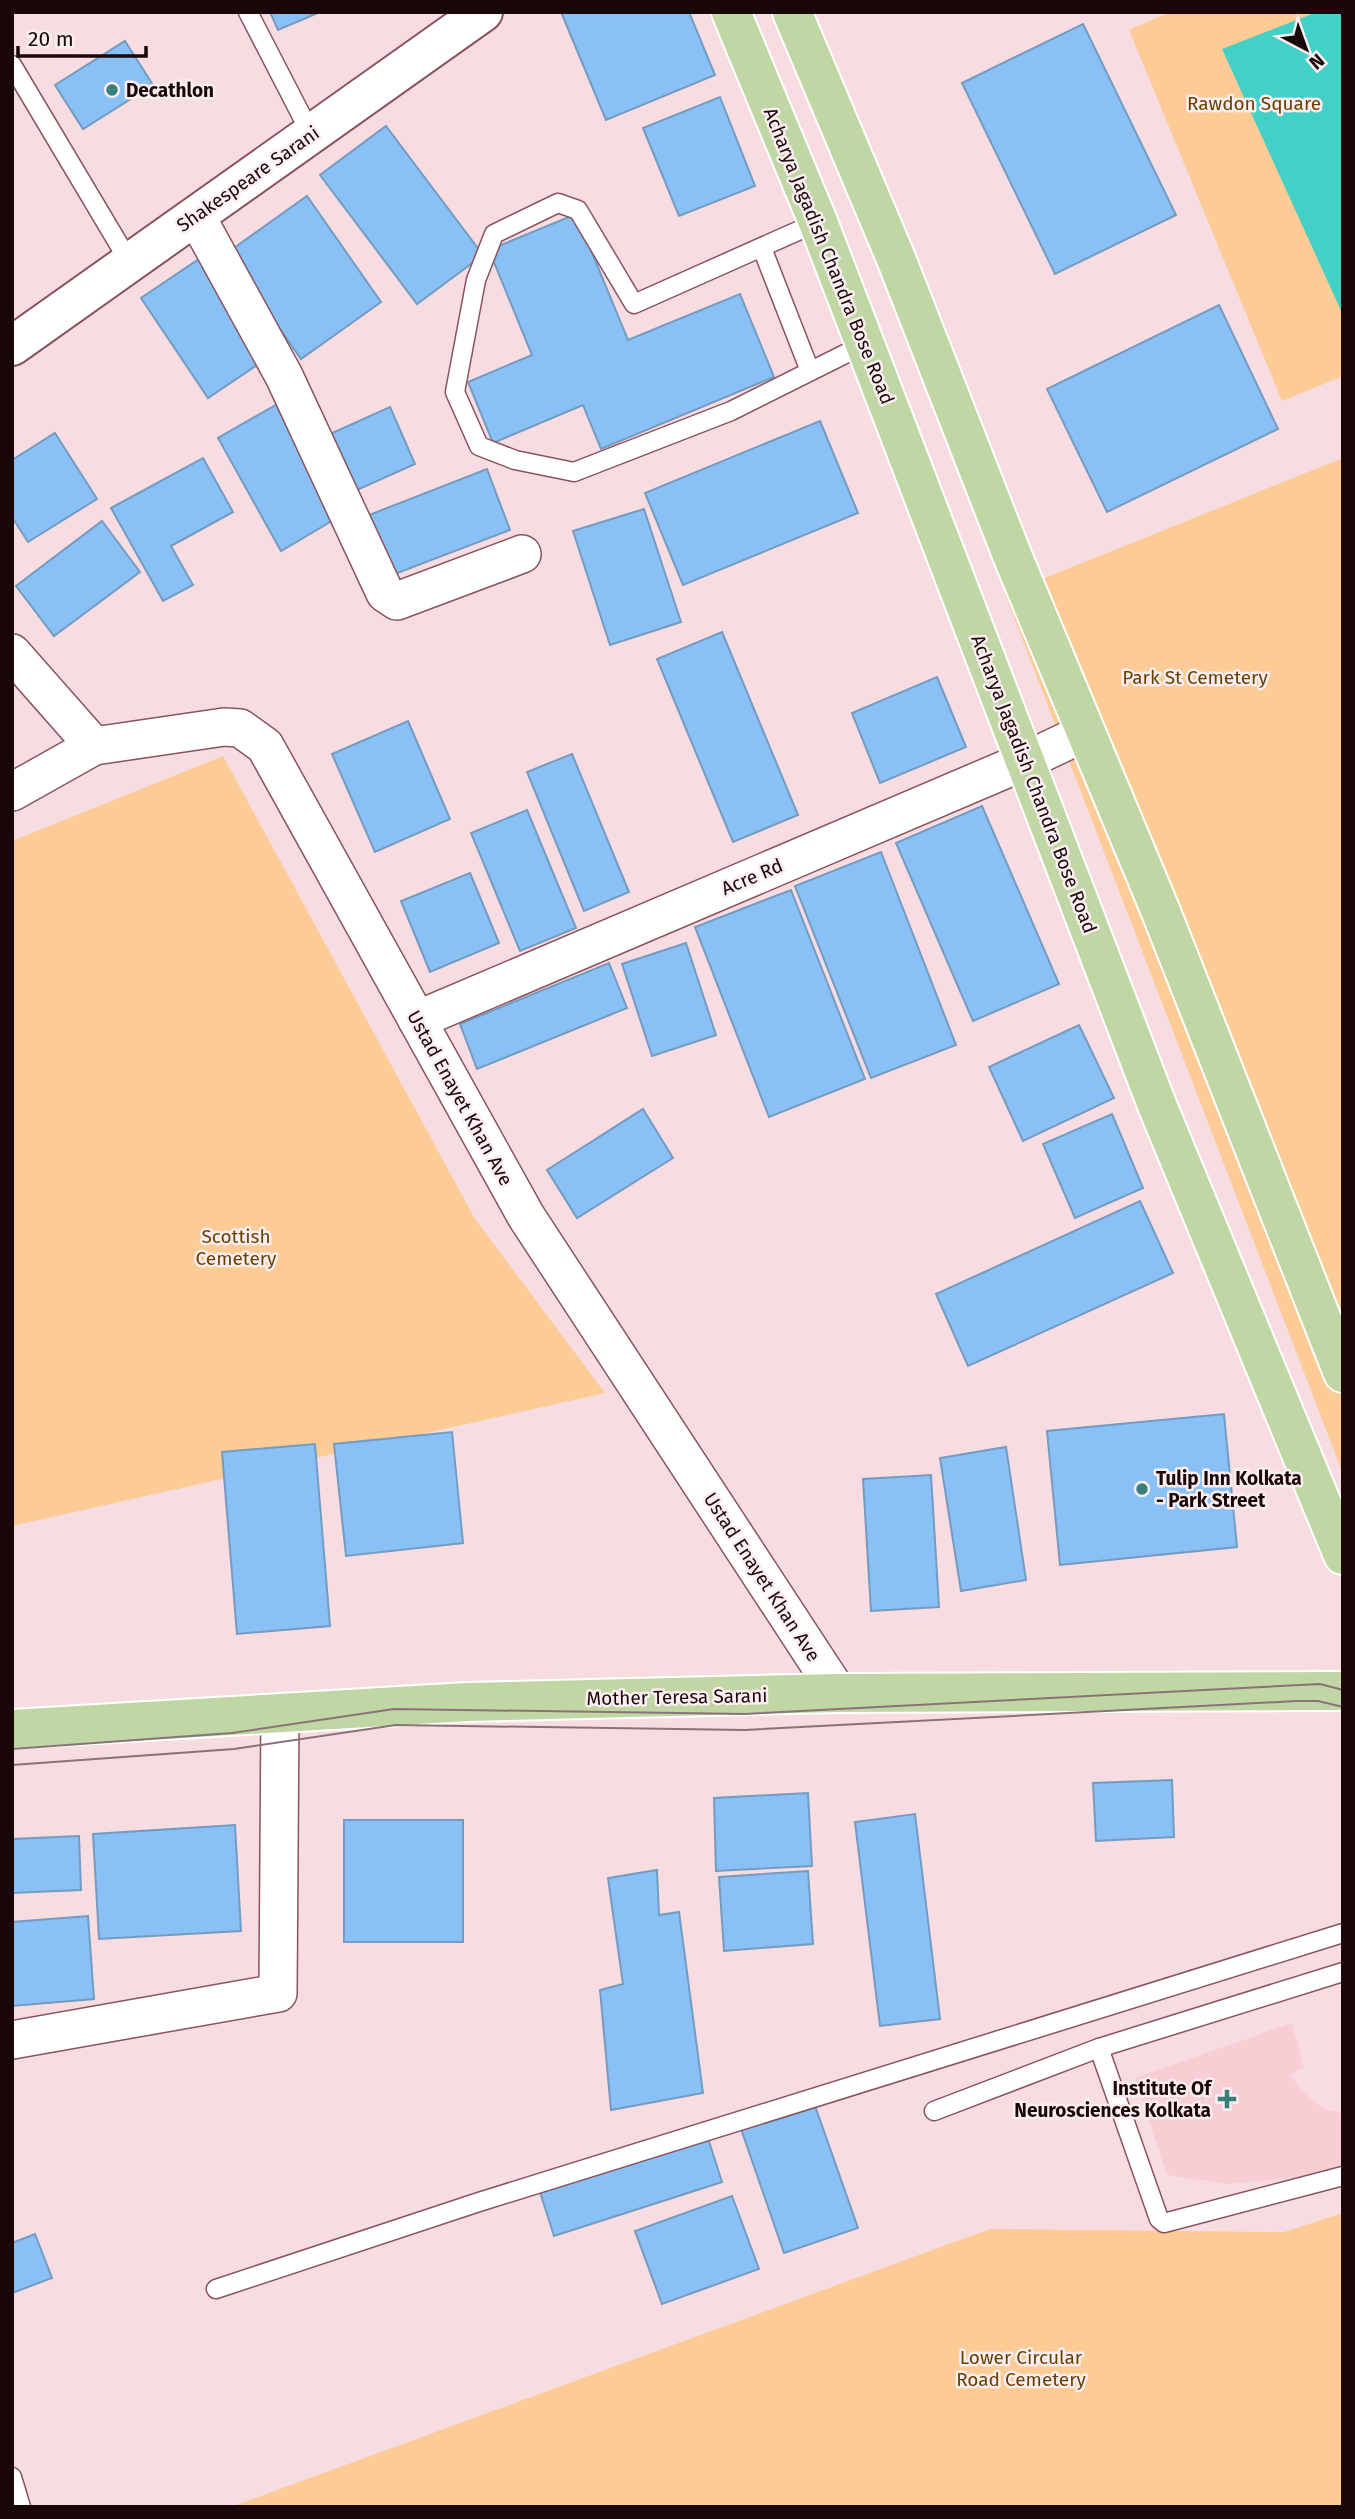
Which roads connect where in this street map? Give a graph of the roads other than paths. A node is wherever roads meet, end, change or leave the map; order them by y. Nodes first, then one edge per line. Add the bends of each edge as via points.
1 (248, 12) edge
2 (731, 12) edge
3 (792, 12) edge
4 (469, 17) edge
5 (12, 65) edge
6 (311, 134) junction
7 (195, 216) junction
8 (818, 222) junction
9 (762, 248) junction
10 (130, 263) junction
11 (865, 344) junction
12 (12, 346) edge
13 (810, 371) junction
14 (522, 554) dead end
15 (12, 653) edge
16 (1086, 732) junction
17 (94, 746) junction
18 (1025, 761) junction
19 (12, 792) edge
20 (416, 1020) junction
21 (1343, 1373) edge
22 (1343, 1555) edge
23 (1343, 1691) edge
24 (838, 1693) junction
25 (280, 1713) junction
26 (12, 1729) edge
27 (1343, 1933) edge
28 (1343, 1972) edge
29 (12, 2040) edge
30 (1099, 2048) junction
31 (934, 2110) dead end
32 (1343, 2176) edge
33 (216, 2289) dead end
34 (12, 2477) edge
35 (21, 2507) edge

1 - 6 lane
2 - 8 main road, Acharya Jagadish Chandra Bose Road
3 - 16 main road
4 - 6 main road, Shakespeare Sarani
5 - 10 lane
6 - 7 main road, Shakespeare Sarani
7 - 10 main road, Shakespeare Sarani
7 - 14 street via 284,376 385,593 397,601
8 - 9 lane
8 - 11 main road, Acharya Jagadish Chandra Bose Road
9 - 13 lane
9 - 13 lane via 634,304 578,210 558,203 494,233 476,280 455,392 479,446 515,460 574,472 731,411
10 - 12 main road, Shakespeare Sarani
11 - 13 lane
11 - 18 main road, Acharya Jagadish Chandra Bose Road
15 - 17 street
16 - 18 street, Acre Rd
16 - 21 main road
17 - 19 street
17 - 20 street, Ustad Enayet Khan Ave via 224,727 240,728 265,746
18 - 20 street, Acre Rd
18 - 22 main road, Acharya Jagadish Chandra Bose Road via 1157,1105
20 - 24 street, Ustad Enayet Khan Ave via 526,1216
23 - 24 main road, Mother Teresa Sarani
24 - 25 main road, Mother Teresa Sarani via 467,1702
25 - 26 main road, Mother Teresa Sarani
25 - 29 street via 278,1993
27 - 33 lane via 479,2202
28 - 30 lane
30 - 31 lane
30 - 32 lane via 1164,2223
34 - 35 lane

